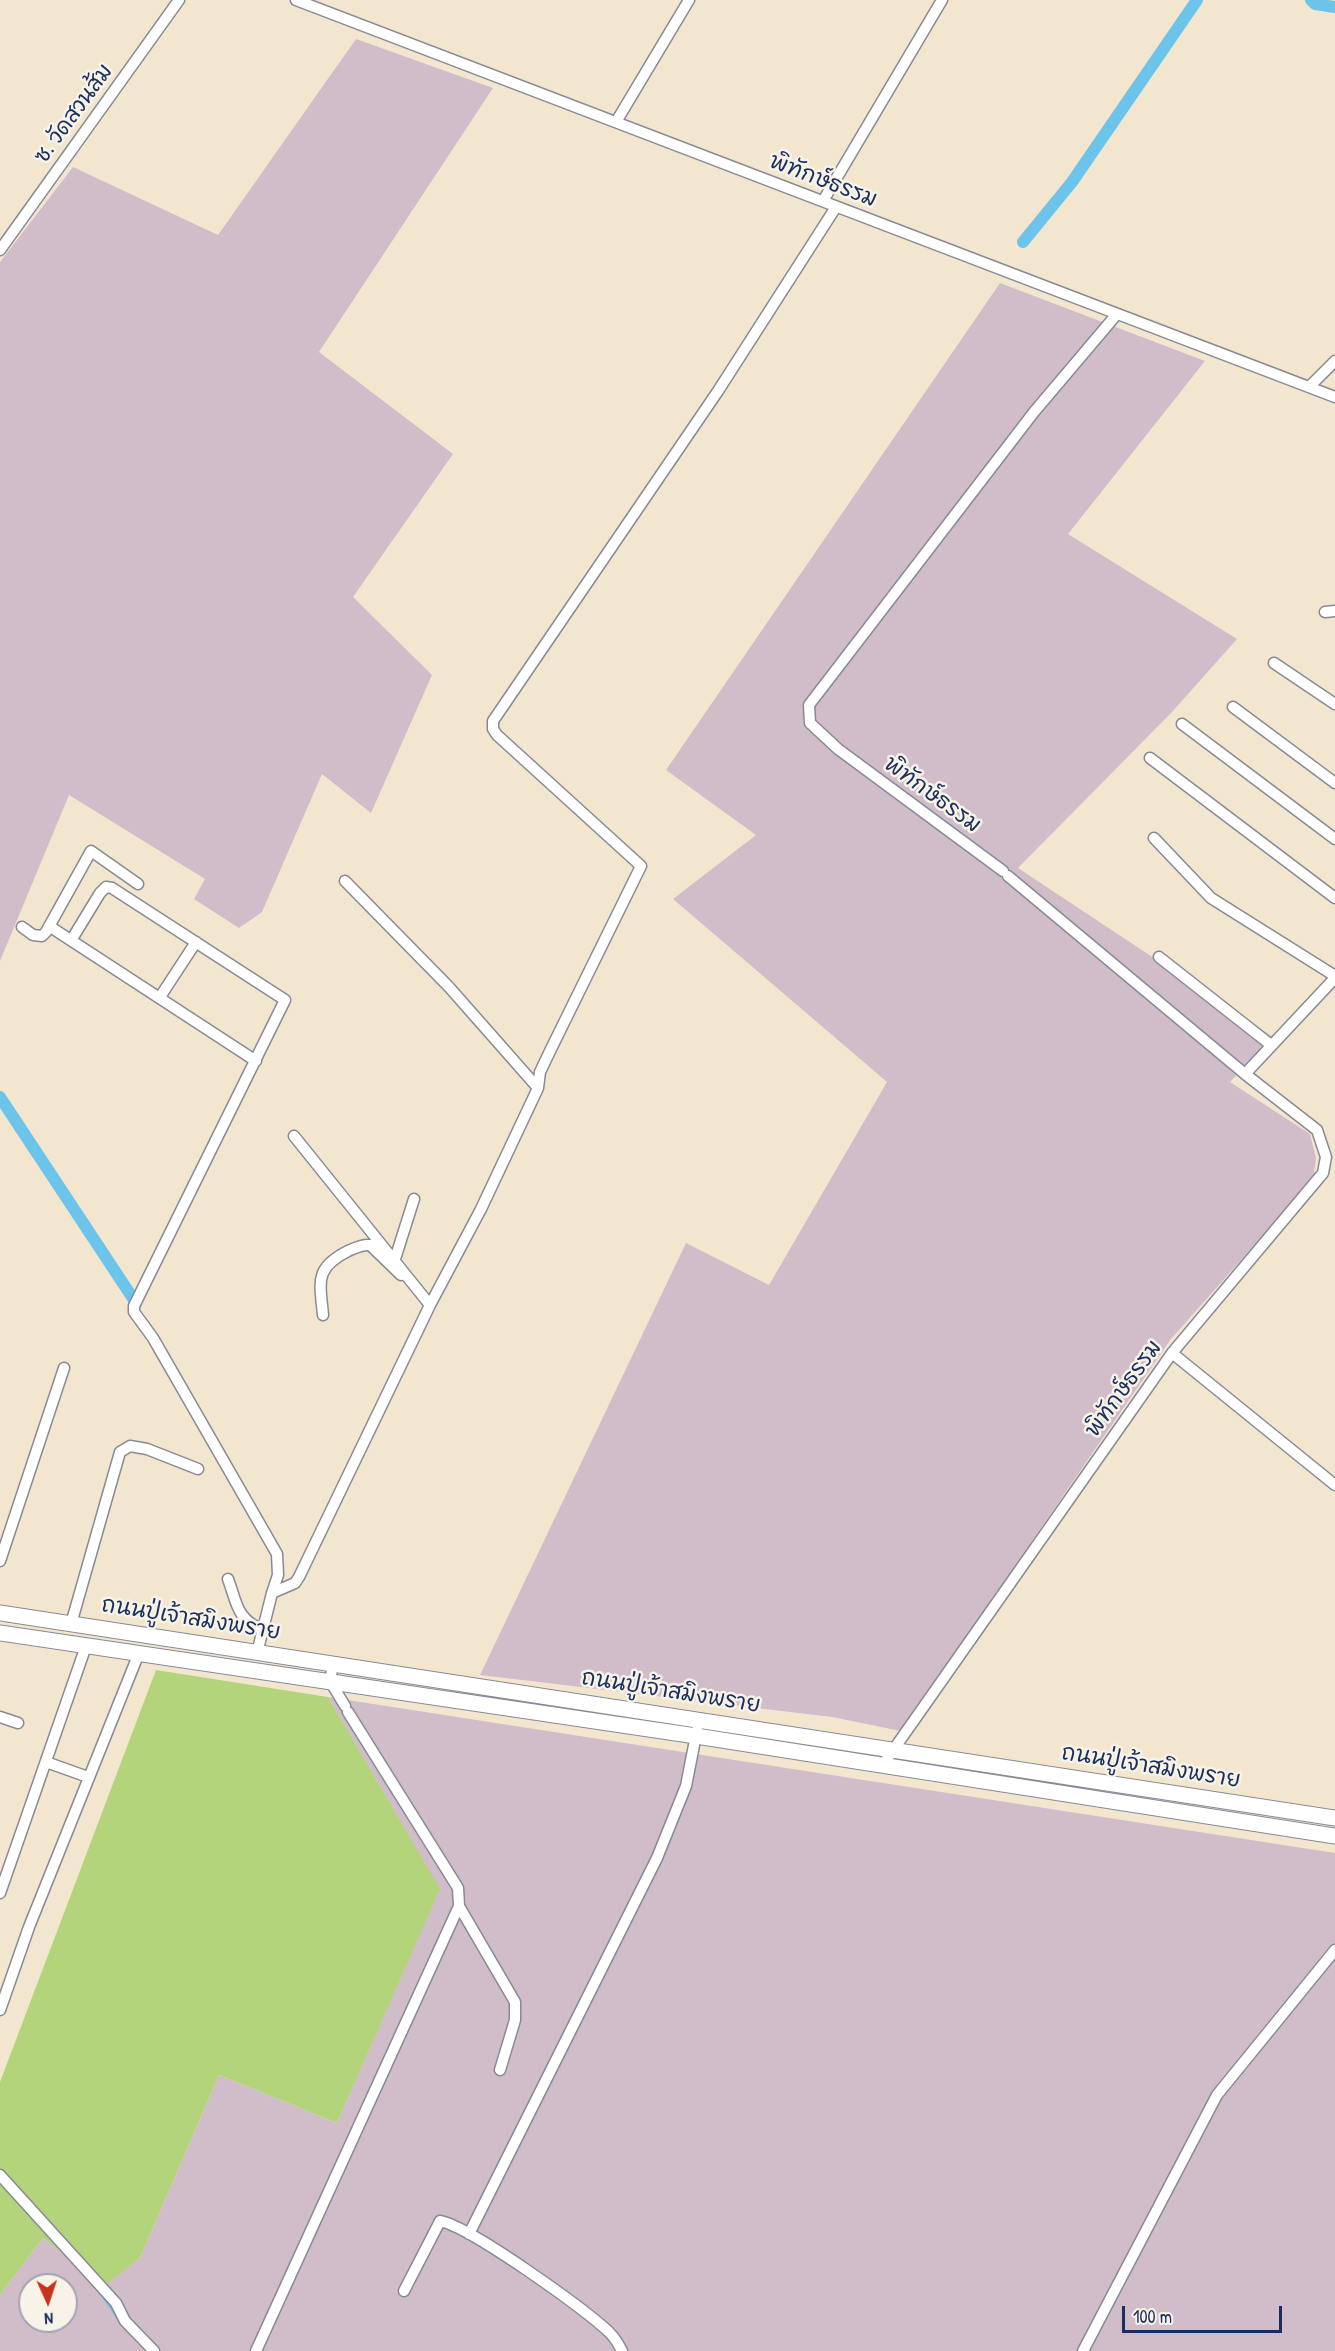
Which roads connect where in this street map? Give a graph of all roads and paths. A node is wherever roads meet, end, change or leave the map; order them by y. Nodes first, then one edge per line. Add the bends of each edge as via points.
1 (179, 0) edge
2 (296, 0) edge
3 (689, 0) edge
4 (942, 0) edge
5 (616, 122) junction
6 (823, 201) junction
7 (837, 207) junction
8 (0, 250) edge
9 (1117, 314) junction
10 (1335, 361) edge
11 (1309, 387) junction
12 (1335, 397) edge
13 (1274, 663) dead end
14 (1335, 704) edge
15 (1233, 707) dead end
16 (1182, 724) dead end
17 (1150, 758) dead end
18 (1335, 783) edge
19 (1155, 838) dead end
20 (1335, 839) edge
21 (345, 881) dead end
22 (138, 884) dead end
23 (1335, 898) edge
24 (49, 926) junction
25 (22, 927) dead end
26 (72, 939) junction
27 (196, 942) junction
28 (1159, 957) dead end
29 (1335, 977) edge
30 (160, 997) junction
31 (1271, 1045) junction
32 (256, 1061) junction
33 (1245, 1074) junction
34 (538, 1088) junction
35 (294, 1136) dead end
36 (414, 1199) dead end
37 (394, 1259) junction
38 (410, 1278) junction
39 (430, 1305) junction
40 (323, 1315) dead end
41 (1172, 1353) junction
42 (64, 1368) dead end
43 (198, 1468) dead end
44 (1335, 1485) edge
45 (0, 1561) edge
46 (228, 1579) dead end
47 (272, 1593) junction
48 (0, 1613) edge
49 (71, 1624) junction
50 (263, 1629) junction
51 (0, 1633) edge
52 (86, 1646) junction
53 (139, 1653) junction
54 (257, 1653) junction
55 (333, 1664) junction
56 (330, 1681) junction
57 (0, 1717) edge
58 (699, 1718) junction
59 (18, 1723) dead end
60 (696, 1736) junction
61 (894, 1750) junction
62 (46, 1762) junction
63 (882, 1766) junction
64 (88, 1777) junction
65 (1224, 1801) junction
66 (1221, 1817) junction
67 (1335, 1818) edge
68 (1335, 1836) edge
69 (0, 1893) edge
70 (459, 1906) junction
71 (1335, 1950) edge
72 (0, 2010) edge
73 (500, 2070) dead end
74 (0, 2175) edge
75 (469, 2234) junction
76 (404, 2291) dead end
77 (154, 2351) edge
78 (256, 2351) edge
79 (622, 2351) edge
80 (1083, 2351) edge

1 - 8 street, ซ. วัดสวนส้ม
2 - 5 street, พิทักษ์ธรรม
3 - 5 street
4 - 6 street
5 - 6 street, พิทักษ์ธรรม
6 - 7 street, พิทักษ์ธรรม
7 - 9 street, พิทักษ์ธรรม
7 - 34 street via 712,400 493,721 497,735 640,866 540,1072
9 - 11 street, พิทักษ์ธรรม
9 - 33 street, พิทักษ์ธรรม via 1034,412 809,705 810,723 838,749 1006,874
10 - 11 street
11 - 12 street, พิทักษ์ธรรม
13 - 14 street
15 - 18 street
16 - 20 street
17 - 23 street
19 - 29 street via 1211,898
21 - 34 street via 449,987
22 - 24 street via 95,852 88,852
24 - 25 street via 42,936
24 - 26 street
26 - 27 street via 106,887
26 - 30 street
27 - 30 street
27 - 32 street via 285,999
28 - 31 street
29 - 31 street
30 - 32 street
31 - 33 street
32 - 47 street via 134,1312 153,1338 277,1554 278,1575
33 - 41 street, พิทักษ์ธรรม via 1317,1130 1326,1156 1323,1173
34 - 39 street
35 - 37 street
36 - 37 street
37 - 38 street
38 - 39 street
38 - 40 street via 398,1273 370,1245 357,1247 328,1263 321,1272
39 - 47 street via 299,1577 295,1583
41 - 44 street
41 - 61 street, พิทักษ์ธรรม
42 - 45 street
43 - 49 street via 147,1449 130,1446 120,1452
46 - 50 street via 241,1616
47 - 50 street
48 - 49 main road, ถนนปู่เจ้าสมิงพราย
49 - 54 main road, ถนนปู่เจ้าสมิงพราย
50 - 54 street
51 - 52 main road, ถนนปู่เจ้าสมิงพราย
52 - 53 main road, ถนนปู่เจ้าสมิงพราย
52 - 62 street
53 - 56 main road, ถนนปู่เจ้าสมิงพราย
53 - 64 street
54 - 55 main road, ถนนปู่เจ้าสมิงพราย
55 - 56 street
55 - 58 main road, ถนนปู่เจ้าสมิงพราย
56 - 60 main road, ถนนปู่เจ้าสมิงพราย
56 - 70 street via 458,1888
57 - 59 street
58 - 60 street
58 - 61 main road, ถนนปู่เจ้าสมิงพราย
60 - 63 main road, ถนนปู่เจ้าสมิงพราย
60 - 75 street via 686,1786 657,1858
61 - 63 street, พิทักษ์ธรรม
61 - 65 main road, ถนนปู่เจ้าสมิงพราย
62 - 64 street
62 - 69 street
63 - 66 main road, ถนนปู่เจ้าสมิงพราย
64 - 72 street via 28,1927
65 - 66 main road
65 - 67 main road, ถนนปู่เจ้าสมิงพราย
66 - 68 main road, ถนนปู่เจ้าสมิงพราย
70 - 73 street via 515,2002 515,2020
70 - 78 street
71 - 80 street via 1217,2095
74 - 77 street via 116,2303 125,2321
75 - 76 street via 440,2222
75 - 79 street via 610,2333

